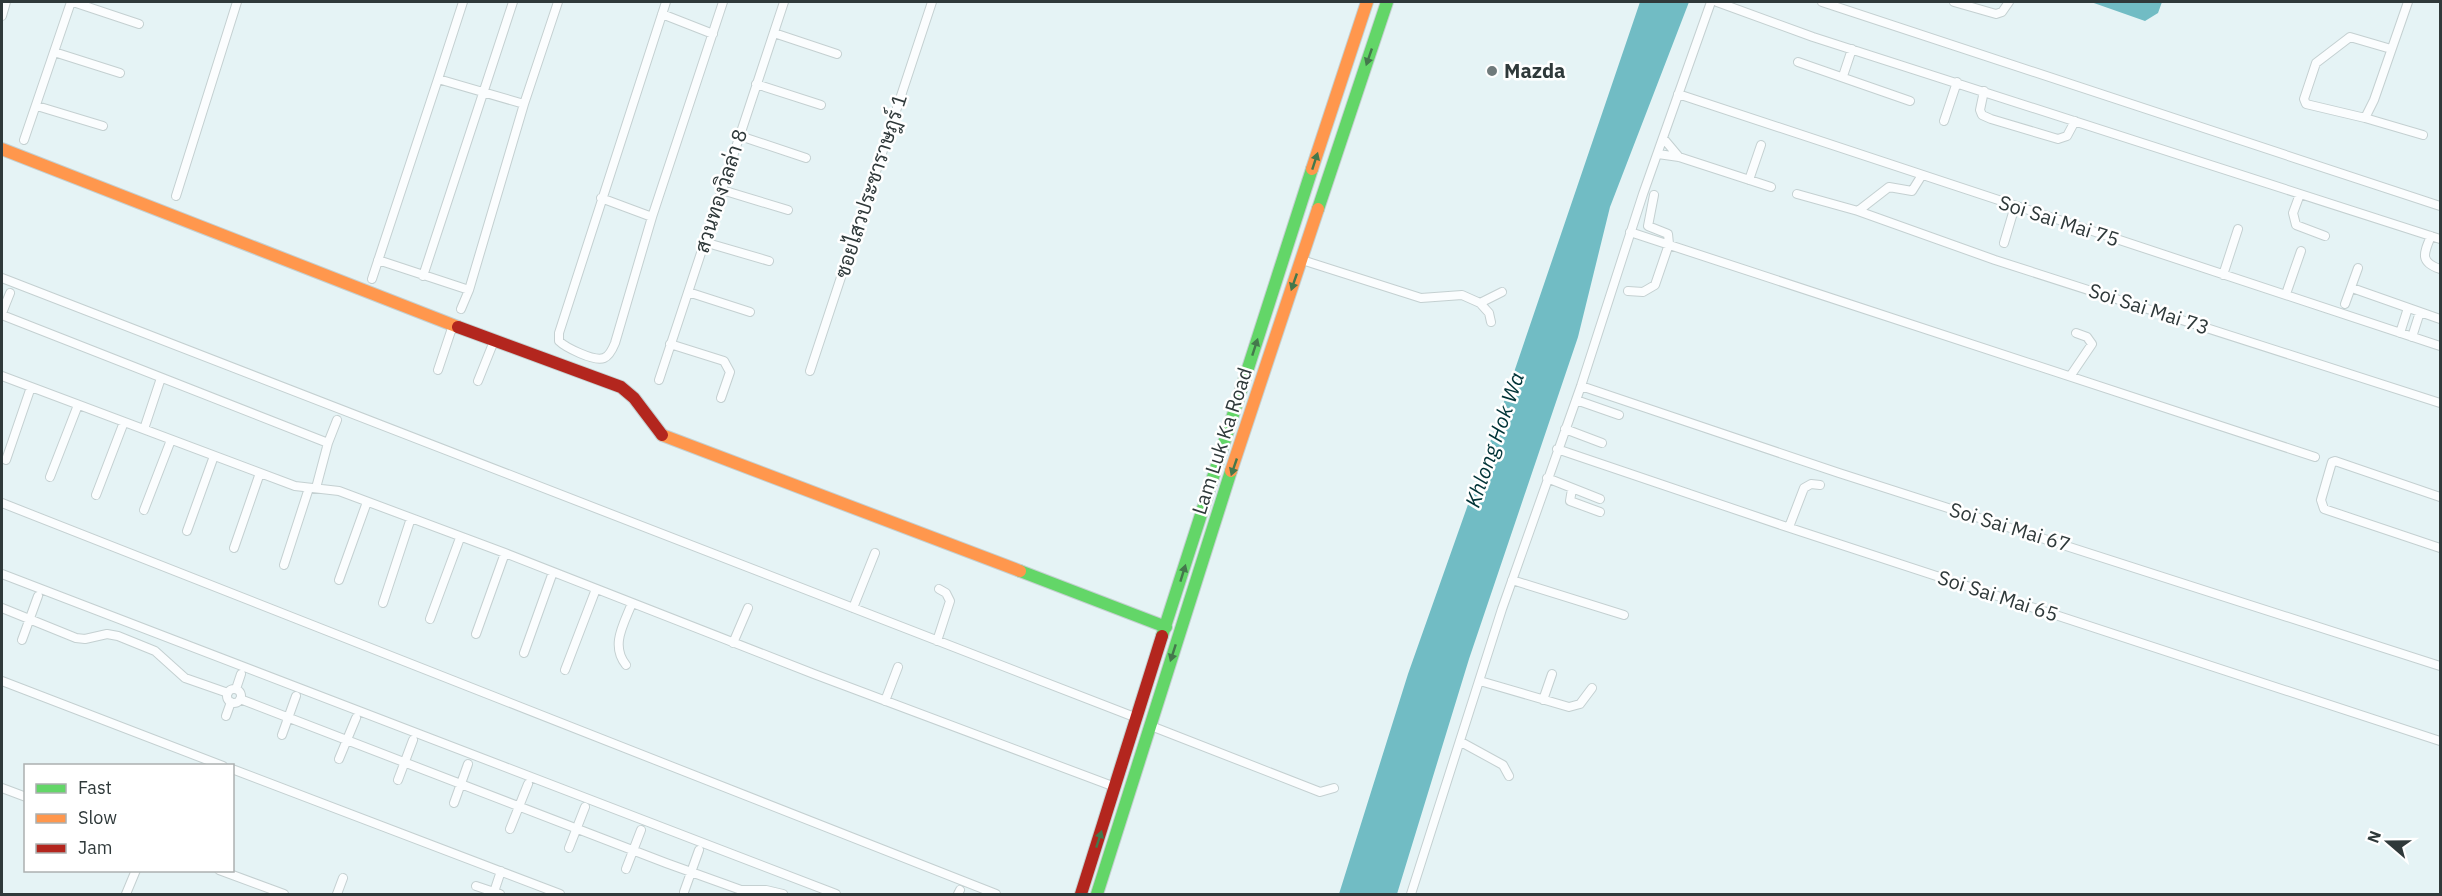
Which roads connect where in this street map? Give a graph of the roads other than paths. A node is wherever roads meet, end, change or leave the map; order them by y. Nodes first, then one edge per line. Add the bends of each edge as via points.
1 (6, 2) edge
2 (72, 2) edge
3 (237, 2) edge
4 (464, 2) edge
5 (513, 2) edge
6 (558, 2) edge
7 (666, 2) edge
8 (723, 2) edge
9 (784, 2) edge
10 (932, 2) edge
11 (1367, 2) edge
12 (1387, 2) edge
13 (1711, 2) edge
14 (1717, 2) edge
15 (1822, 2) edge
16 (1954, 2) edge
17 (2009, 2) edge
18 (2409, 2) edge
19 (662, 14) junction
20 (2, 16) edge
21 (139, 24) dead end
22 (774, 33) junction
23 (713, 34) junction
24 (1852, 49) junction
25 (2391, 49) junction
26 (54, 52) junction
27 (837, 54) dead end
28 (1798, 62) dead end
29 (120, 73) dead end
30 (1843, 76) junction
31 (438, 79) junction
32 (1957, 82) junction
33 (756, 84) junction
34 (1984, 91) junction
35 (483, 93) junction
36 (1678, 94) junction
37 (1910, 100) dead end
38 (524, 104) junction
39 (821, 105) dead end
40 (37, 106) junction
41 (2365, 118) junction
42 (1944, 121) dead end
43 (2075, 121) junction
44 (103, 126) dead end
45 (2423, 135) dead end
46 (740, 136) junction
47 (1663, 138) junction
48 (24, 140) dead end
49 (1761, 145) dead end
50 (2, 149) edge
51 (1658, 154) junction
52 (1679, 157) junction
53 (806, 158) dead end
54 (1922, 175) junction
55 (1749, 180) junction
56 (1771, 187) dead end
57 (722, 190) junction
58 (1797, 194) dead end
59 (2300, 194) junction
60 (1654, 195) dead end
61 (176, 196) dead end
62 (601, 198) junction
63 (2014, 206) junction
64 (2440, 206) edge
65 (788, 210) dead end
66 (1858, 211) junction
67 (652, 217) junction
68 (2238, 230) dead end
69 (1630, 232) junction
70 (2325, 236) dead end
71 (2431, 236) junction
72 (2440, 238) edge
73 (704, 242) junction
74 (2004, 243) dead end
75 (1669, 244) junction
76 (2301, 251) dead end
77 (378, 260) junction
78 (1302, 260) junction
79 (769, 261) dead end
80 (2358, 268) dead end
81 (2440, 269) edge
82 (2223, 275) junction
83 (423, 276) junction
84 (2, 278) edge
85 (372, 279) dead end
86 (2352, 288) junction
87 (469, 290) junction
88 (1628, 291) dead end
89 (688, 292) junction
90 (1502, 292) dead end
91 (10, 293) dead end
92 (2286, 294) junction
93 (1480, 303) junction
94 (2345, 304) dead end
95 (2408, 308) junction
96 (461, 309) dead end
97 (750, 312) dead end
98 (2420, 312) junction
99 (2, 314) edge
100 (2440, 319) edge
101 (1491, 322) dead end
102 (453, 325) junction
103 (2076, 333) dead end
104 (2400, 333) junction
105 (2412, 337) junction
106 (494, 341) junction
107 (670, 344) junction
108 (2440, 346) edge
109 (438, 370) dead end
110 (810, 371) dead end
111 (2071, 375) junction
112 (2, 376) edge
113 (161, 378) junction
114 (659, 380) dead end
115 (478, 381) dead end
116 (1581, 386) junction
117 (31, 387) junction
118 (721, 398) dead end
119 (1576, 400) junction
120 (2440, 404) edge
121 (78, 405) junction
122 (1619, 415) dead end
123 (337, 420) dead end
124 (124, 422) junction
125 (144, 429) junction
126 (1565, 429) junction
127 (171, 440) junction
128 (1602, 442) dead end
129 (328, 443) junction
130 (1557, 448) junction
131 (214, 456) junction
132 (2315, 457) dead end
133 (6, 460) dead end
134 (260, 473) junction
135 (50, 477) dead end
136 (1547, 478) junction
137 (1820, 485) dead end
138 (312, 488) junction
139 (1572, 489) junction
140 (96, 495) dead end
141 (2440, 496) edge
142 (1600, 499) dead end
143 (367, 502) junction
144 (2, 503) edge
145 (144, 510) dead end
146 (1600, 512) dead end
147 (411, 518) junction
148 (1789, 527) junction
149 (187, 531) dead end
150 (460, 538) junction
151 (234, 548) dead end
152 (2440, 548) edge
153 (505, 553) junction
154 (875, 553) dead end
155 (284, 565) dead end
156 (553, 572) junction
157 (2, 574) edge
158 (339, 580) dead end
159 (1512, 580) junction
160 (596, 589) junction
161 (939, 589) dead end
162 (38, 596) dead end
163 (383, 603) dead end
164 (632, 603) junction
165 (2, 608) edge
166 (748, 608) dead end
167 (853, 608) junction
168 (1624, 615) dead end
169 (430, 619) dead end
170 (30, 620) junction
171 (1166, 627) junction
172 (476, 634) dead end
173 (22, 640) dead end
174 (937, 641) junction
175 (734, 643) junction
176 (524, 653) dead end
177 (626, 665) dead end
178 (2440, 666) edge
179 (898, 667) dead end
180 (565, 670) dead end
181 (241, 674) dead end
182 (1552, 674) dead end
183 (2, 681) edge
184 (1480, 681) junction
185 (1592, 688) dead end
186 (232, 691) junction
187 (296, 696) dead end
188 (1543, 700) junction
189 (236, 701) junction
190 (885, 701) junction
191 (226, 716) dead end
192 (288, 717) junction
193 (356, 718) dead end
194 (1137, 718) junction
195 (1151, 726) junction
196 (282, 735) dead end
197 (347, 739) junction
198 (413, 740) dead end
199 (2440, 741) edge
200 (1461, 742) junction
201 (339, 759) dead end
202 (406, 762) junction
203 (220, 764) edge
204 (468, 764) dead end
205 (234, 770) edge
206 (1509, 776) dead end
207 (398, 780) dead end
208 (461, 784) junction
209 (528, 784) dead end
210 (1115, 787) junction
211 (2, 788) edge
212 (1334, 788) dead end
213 (24, 796) edge
214 (454, 803) dead end
215 (518, 807) junction
216 (585, 807) dead end
217 (510, 829) dead end
218 (576, 829) junction
219 (641, 830) dead end
220 (569, 848) dead end
221 (699, 850) dead end
222 (633, 851) junction
223 (626, 869) dead end
224 (501, 871) junction
225 (135, 872) edge
226 (224, 872) edge
227 (691, 872) junction
228 (343, 878) dead end
229 (476, 886) dead end
230 (684, 892) dead end
231 (744, 892) edge
232 (497, 893) edge
233 (126, 894) edge
234 (284, 894) edge
235 (337, 894) edge
236 (560, 894) edge
237 (783, 894) edge
238 (836, 894) edge
239 (996, 894) edge
240 (1081, 894) edge
241 (1096, 894) edge
242 (1411, 894) edge

1 - 20 street
2 - 21 street
2 - 26 street
3 - 61 street
4 - 31 street
5 - 35 street
6 - 38 street
7 - 19 street
8 - 23 street
9 - 22 street, สวนทองวิลล่า 8
10 - 110 street, ซอยไสวประชาราษฎร์ 1
171 -> 11 main road, Lam Luk Ka Road
12 -> 78 main road, Lam Luk Ka Road
13 - 36 street
14 - 24 street
15 - 64 street
16 - 17 street via 1996,14
18 - 25 street
19 - 23 street
19 - 62 street
22 - 27 street
22 - 33 street, สวนทองวิลล่า 8
23 - 67 street
24 - 30 street
24 - 32 street
25 - 41 street
25 - 41 street via 2350,37 2316,63 2304,99 2306,104
26 - 29 street
26 - 40 street
28 - 30 street
30 - 37 street
31 - 35 street
31 - 77 street
32 - 34 street
32 - 42 street
33 - 39 street
33 - 46 street, สวนทองวิลล่า 8
34 - 43 street
34 - 43 street via 1980,110 1991,119 2058,139 2067,136
35 - 38 street
35 - 83 street
36 - 47 street
36 - 54 street, Soi Sai Mai 75
38 - 87 street
40 - 44 street
40 - 48 street
41 - 45 street
43 - 59 street
46 - 53 street
46 - 57 street, สวนทองวิลล่า 8
47 - 51 street
47 - 52 street
49 - 55 street
50 - 102 main road
51 - 52 street
51 - 69 street
52 - 55 street
54 - 63 street, Soi Sai Mai 75
54 - 66 street via 1912,191 1889,188
55 - 56 street
57 - 65 street
57 - 73 street, สวนทองวิลล่า 8
58 - 66 street, Soi Sai Mai 73
59 - 70 street via 2293,213 2296,225
59 - 71 street
60 - 75 street via 1648,226 1668,234
62 - 67 street
62 - 67 street via 559,333 565,347 596,359 604,358 615,343
63 - 74 street
63 - 82 street, Soi Sai Mai 75
66 - 120 street, Soi Sai Mai 73 via 1995,260
68 - 82 street
69 - 75 street
69 - 116 street
71 - 72 street
71 - 81 street via 2426,261
73 - 79 street
73 - 89 street, สวนทองวิลล่า 8
75 - 88 street via 1655,285 1643,292
75 - 111 street
76 - 92 street
77 - 83 street
77 - 85 street
78 - 93 street via 1420,298 1462,295
78 -> 195 main road, Lam Luk Ka Road
80 - 86 street
82 - 92 street, Soi Sai Mai 75
83 - 87 street
84 - 167 street
86 - 94 street
86 - 95 street
87 - 96 street
89 - 97 street
89 - 107 street, สวนทองวิลล่า 8
90 - 93 street
91 - 99 street
92 - 104 street, Soi Sai Mai 75
93 - 101 street
95 - 98 street
95 - 104 street
98 - 100 street
98 - 105 street
99 - 113 street
102 - 106 main road
102 - 109 street
103 - 111 street via 2092,344
104 - 105 street, Soi Sai Mai 75
105 - 108 street, Soi Sai Mai 75
106 - 115 street
106 - 171 main road via 627,390 639,402 652,428 663,436
107 - 114 street, สวนทองวิลล่า 8
107 - 118 street via 724,361 730,372
111 - 132 street
112 - 117 street
113 - 125 street
113 - 129 street
116 - 119 street
116 - 178 street, Soi Sai Mai 67
117 - 121 street
117 - 133 street
119 - 122 street
119 - 126 street
121 - 124 street
121 - 135 street
123 - 129 street
124 - 125 street
124 - 140 street
125 - 127 street
126 - 128 street
126 - 130 street
127 - 131 street
127 - 145 street
129 - 138 street
130 - 136 street
130 - 148 street, Soi Sai Mai 65
131 - 134 street
131 - 149 street
134 - 138 street
134 - 151 street
136 - 139 street
136 - 159 street
137 - 148 street via 1804,488
138 - 143 street via 330,488
138 - 155 street
139 - 142 street
139 - 146 street via 1570,501
141 - 152 street via 2335,461 2321,500 2324,509
143 - 147 street
143 - 158 street
144 - 239 street
147 - 150 street
147 - 163 street
148 - 199 street, Soi Sai Mai 65
150 - 153 street
150 - 169 street
153 - 156 street
153 - 172 street
154 - 167 street
156 - 160 street
156 - 176 street
157 - 238 street
159 - 168 street
159 - 184 street
160 - 164 street
160 - 180 street
161 - 174 street via 950,602
162 - 170 street
164 - 175 street
164 - 177 street via 618,642 619,657
165 - 170 street
166 - 175 street
167 - 174 street
170 - 173 street
170 - 186 street via 76,638 118,636 155,651 185,678
171 - 194 main road, Lam Luk Ka Road
174 - 194 street
175 - 190 street
179 - 190 street
181 - 186 street
182 - 188 street
183 - 203 street
184 - 188 street
184 - 200 street
185 - 188 street via 1585,700 1573,707
186 - 189 street via 240,693
187 - 192 street
189 - 191 street
189 - 192 street
190 - 210 street
192 - 196 street
192 - 197 street
193 - 197 street
194 - 210 main road, Lam Luk Ka Road
195 - 212 street via 1320,792
195 - 241 main road, Lam Luk Ka Road
197 - 201 street
197 - 202 street
198 - 202 street
200 - 206 street via 1503,765
200 - 242 street
202 - 207 street
202 - 208 street
204 - 208 street
205 - 224 street
208 - 214 street
208 - 215 street
209 - 215 street
240 -> 210 main road, Lam Luk Ka Road
211 - 213 street
215 - 217 street
215 - 218 street
216 - 218 street
218 - 220 street
218 - 222 street
219 - 222 street
221 - 227 street
222 - 223 street
222 - 227 street
224 - 232 street
224 - 236 street
225 - 233 street
226 - 234 street
227 - 230 street
227 - 231 street
228 - 235 street
229 - 232 street
231 - 237 street via 766,890

